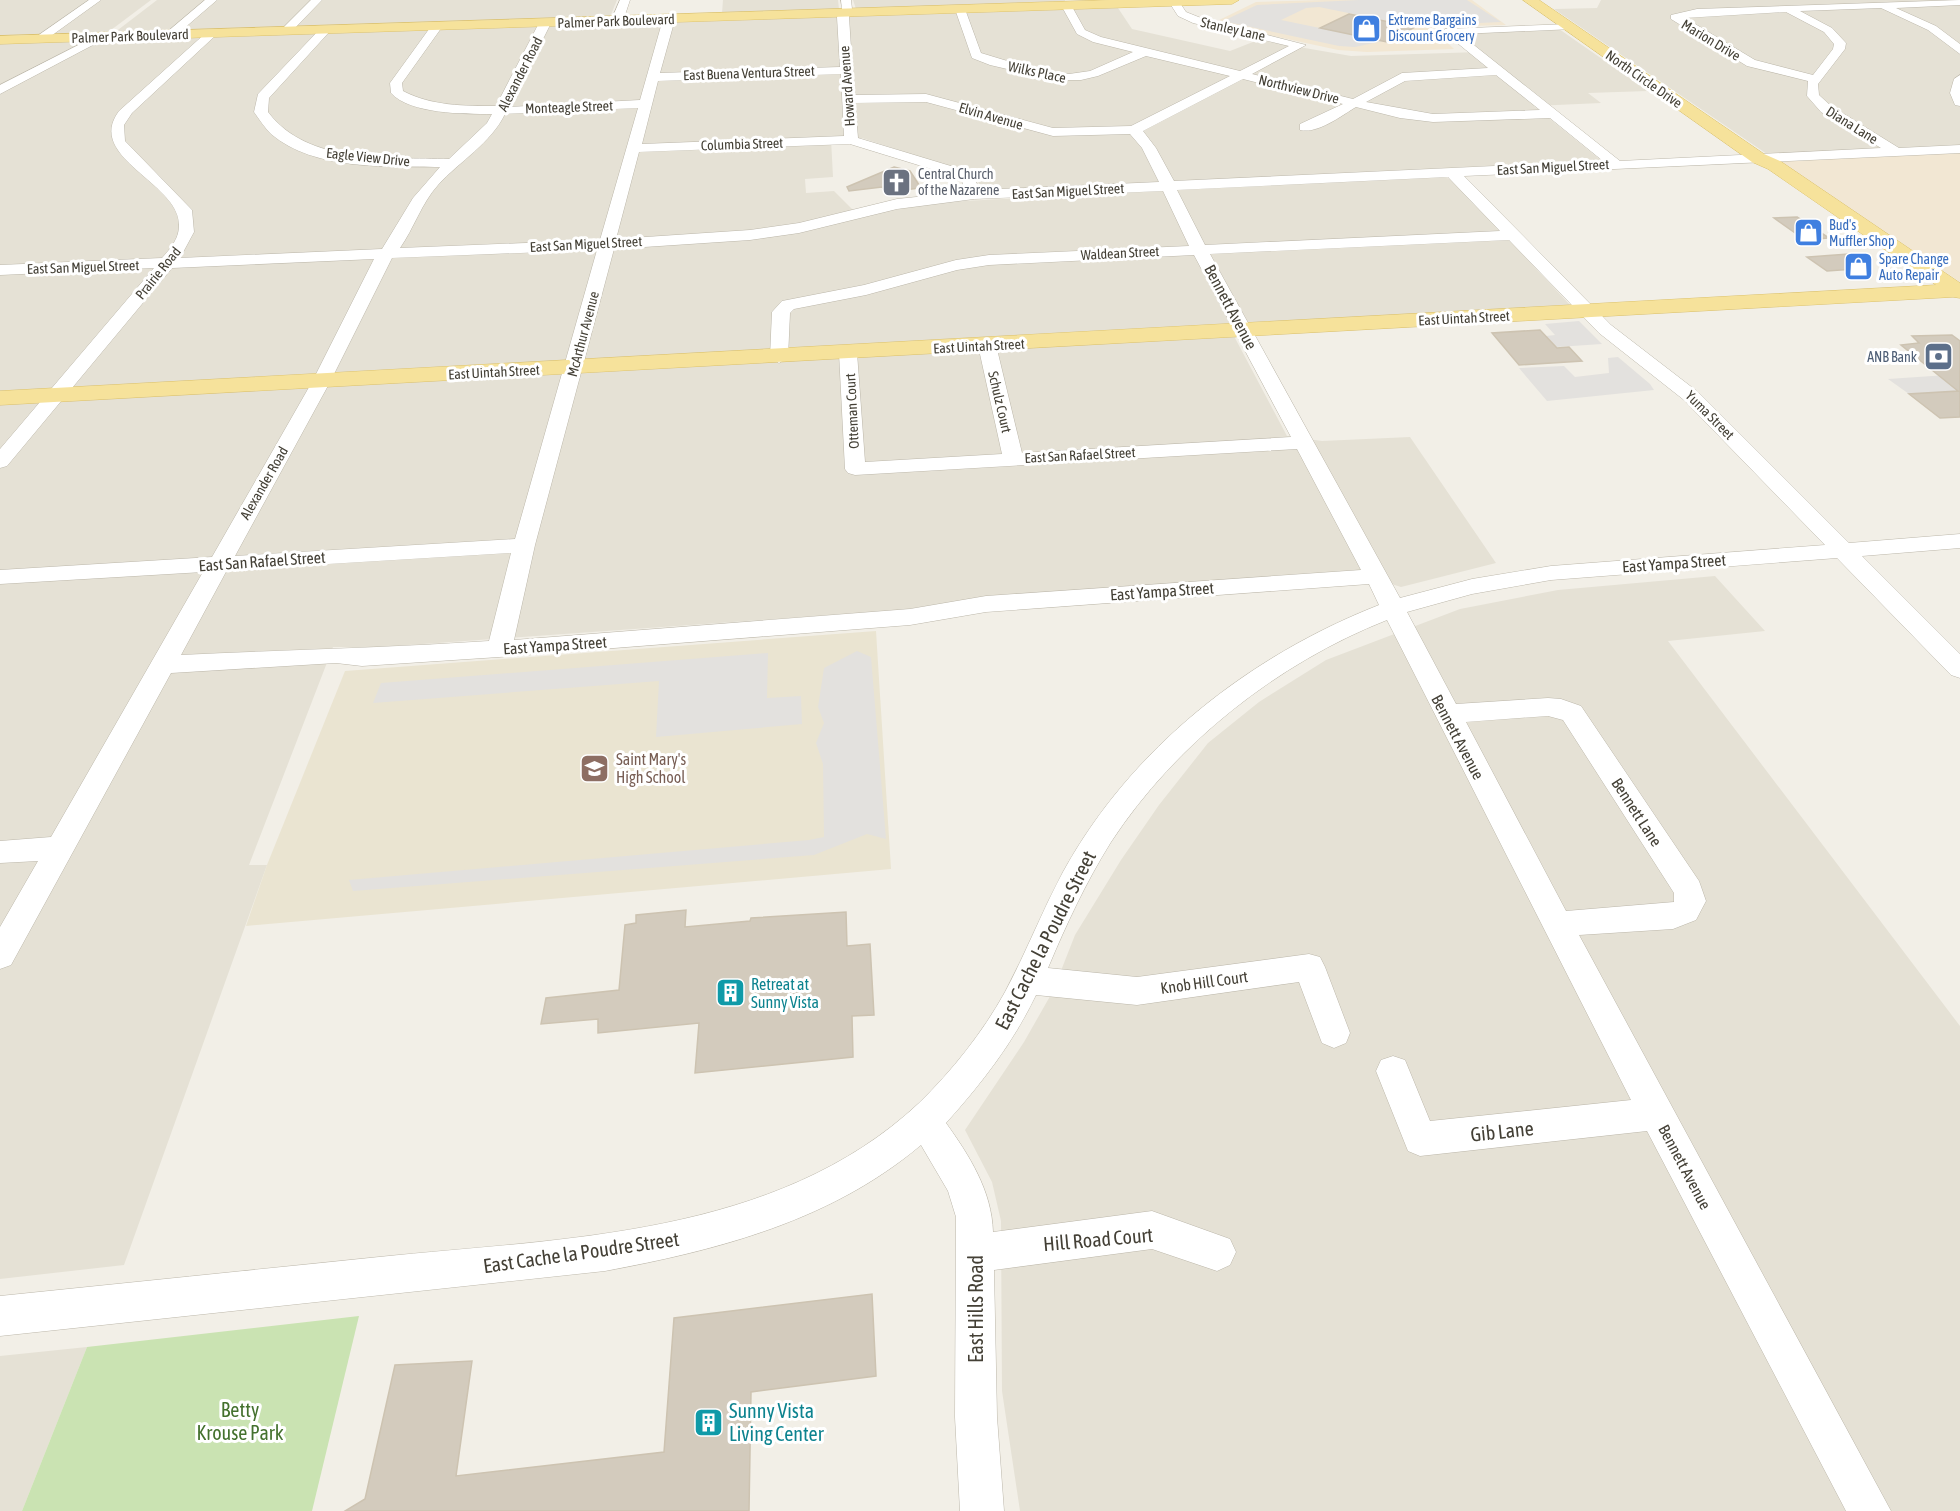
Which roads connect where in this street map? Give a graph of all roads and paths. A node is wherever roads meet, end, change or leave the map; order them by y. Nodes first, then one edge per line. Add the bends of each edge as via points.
1 (96, 0) edge
2 (212, 0) edge
3 (317, 0) edge
4 (625, 0) edge
5 (1232, 0) edge
6 (1530, 0) edge
7 (1769, 0) edge
8 (1174, 2) junction
9 (1960, 2) edge
10 (1072, 4) edge
11 (1881, 5) junction
12 (846, 7) edge
13 (960, 9) junction
14 (1786, 9) junction
15 (669, 19) junction
16 (617, 21) junction
17 (545, 23) junction
18 (436, 27) junction
19 (1569, 27) junction
20 (326, 30) junction
21 (286, 31) junction
22 (213, 33) junction
23 (170, 35) junction
24 (102, 37) junction
25 (40, 39) junction
26 (0, 40) edge
27 (1960, 50) edge
28 (1144, 52) junction
29 (845, 70) junction
30 (1499, 71) junction
31 (1242, 75) junction
32 (653, 76) junction
33 (1816, 79) junction
34 (1960, 79) edge
35 (0, 90) edge
36 (849, 99) junction
37 (1960, 102) edge
38 (1354, 103) junction
39 (645, 104) junction
40 (502, 109) junction
41 (1552, 114) junction
42 (1305, 127) dead end
43 (1134, 130) junction
44 (851, 140) junction
45 (634, 148) junction
46 (1960, 149) edge
47 (1896, 152) junction
48 (1758, 158) junction
49 (452, 163) junction
50 (1615, 164) junction
51 (1451, 172) junction
52 (1167, 186) junction
53 (974, 195) junction
54 (1512, 235) junction
55 (606, 243) junction
56 (1200, 249) junction
57 (387, 253) junction
58 (167, 263) junction
59 (0, 270) edge
60 (1954, 295) edge
61 (1588, 311) junction
62 (1244, 331) junction
63 (987, 345) junction
64 (848, 353) junction
65 (779, 357) junction
66 (574, 368) junction
67 (321, 382) junction
68 (57, 395) junction
69 (0, 398) edge
70 (1305, 442) junction
71 (1013, 459) junction
72 (0, 462) edge
73 (855, 469) joint
74 (1960, 542) edge
75 (525, 544) junction
76 (1842, 550) junction
77 (218, 564) junction
78 (1376, 576) junction
79 (0, 577) edge
80 (1393, 608) junction
81 (499, 649) junction
82 (161, 665) junction
83 (1960, 669) edge
84 (1446, 714) junction
85 (60, 848) junction
86 (0, 852) edge
87 (1557, 924) junction
88 (0, 957) edge
89 (1028, 980) junction
90 (1334, 1033) dead end
91 (1393, 1071) dead end
92 (1656, 1114) junction
93 (925, 1120) junction
94 (976, 1252) junction
95 (1218, 1252) dead end
96 (0, 1316) edge
97 (982, 1511) edge
98 (1869, 1511) edge

1 - 25 street
2 - 23 street
3 - 21 street
4 - 16 street
5 - 8 main road, Palmer Park Boulevard
6 - 19 main road, North Circle Drive
7 - 14 street
8 - 10 main road, Palmer Park Boulevard
8 - 31 street, Stanley Lane via 1182,14 1197,21 1300,45
9 - 11 street, Marion Drive
10 - 13 main road, Palmer Park Boulevard
10 - 28 street, Northview Drive via 1084,35
11 - 14 street, Marion Drive
11 - 27 street via 1932,28
12 - 13 main road, Palmer Park Boulevard
12 - 15 main road, Palmer Park Boulevard
12 - 29 street, Howard Avenue
13 - 28 street, Wilks Place via 976,55 1044,76 1083,78
14 - 33 street via 1828,30 1839,40 1839,49
14 - 33 street, Marion Drive via 1689,12 1675,17 1751,63
15 - 16 main road, Palmer Park Boulevard
15 - 32 street, McArthur Avenue
16 - 17 main road, Palmer Park Boulevard
17 - 18 main road, Palmer Park Boulevard
17 - 40 street, Alexander Road
18 - 20 main road, Palmer Park Boulevard
18 - 40 street, Monteagle Street via 398,79 397,93 416,104 437,108
19 - 30 street via 1449,31
19 - 48 main road, North Circle Drive
20 - 21 main road, Palmer Park Boulevard
20 - 49 street, Eagle View Drive via 264,97 261,112 268,123 295,144 323,153
21 - 22 main road, Palmer Park Boulevard
22 - 23 main road, Palmer Park Boulevard
22 - 58 street, Prairie Road via 127,110 117,126 118,142 166,189 184,210 189,223 186,237
23 - 24 main road, Palmer Park Boulevard
24 - 25 main road, Palmer Park Boulevard
24 - 35 street
25 - 26 main road, Palmer Park Boulevard
28 - 31 street, Northview Drive
29 - 32 street, East Buena Ventura Street
29 - 36 street, Howard Avenue
30 - 38 street via 1415,75 1392,81
30 - 41 street
31 - 38 street, Northview Drive
31 - 43 street
32 - 39 street, McArthur Avenue
33 - 47 street, Diana Lane via 1812,93 1821,105
34 - 37 street via 1956,93
36 - 43 street, Elvin Avenue via 926,98 1053,132
36 - 44 street, Howard Avenue
38 - 41 street, Northview Drive via 1432,118
38 - 42 street
39 - 40 street, Monteagle Street
39 - 45 street, McArthur Avenue
40 - 49 street, Alexander Road via 493,125
41 - 50 street
43 - 52 street, Bennett Avenue via 1142,136
44 - 45 street, Columbia Street
44 - 53 street, Howard Avenue via 959,173 969,179
45 - 55 street, McArthur Avenue
46 - 47 street, East San Miguel Street
47 - 48 street, East San Miguel Street
48 - 50 street, East San Miguel Street
48 - 60 main road, North Circle Drive via 1758,165
49 - 57 street, Alexander Road via 418,201
50 - 51 street, East San Miguel Street
51 - 52 street, East San Miguel Street
51 - 54 street, Yuma Street
52 - 53 street, East San Miguel Street
52 - 56 street, Bennett Avenue
53 - 55 street, East San Miguel Street via 897,204 773,232
54 - 56 street, Waldean Street
54 - 61 street, Yuma Street
55 - 57 street, East San Miguel Street
55 - 66 street, McArthur Avenue
56 - 62 street, Bennett Avenue
56 - 65 street, Waldean Street via 979,261 796,303 781,312
57 - 58 street, East San Miguel Street
57 - 67 street, Alexander Road
58 - 59 street, East San Miguel Street
58 - 68 street, Prairie Road
60 - 61 main road, East Uintah Street
61 - 62 main road, East Uintah Street
61 - 76 street, Yuma Street via 1612,335 1680,385
62 - 63 main road, East Uintah Street
62 - 70 street, Bennett Avenue
63 - 64 main road, East Uintah Street
63 - 71 street, Schulz Court
64 - 65 main road, East Uintah Street
64 - 73 street, Otteman Court
65 - 66 main road, East Uintah Street
66 - 67 main road, East Uintah Street
66 - 75 street, McArthur Avenue
67 - 68 main road, East Uintah Street
67 - 77 street, Alexander Road
68 - 69 main road, East Uintah Street
68 - 72 street, Prairie Road
70 - 71 street, East San Rafael Street
70 - 78 street, Bennett Avenue
71 - 73 street, East San Rafael Street
74 - 76 street, East Yampa Street
75 - 77 street, East San Rafael Street
75 - 81 street, McArthur Avenue
76 - 80 street, East Yampa Street via 1551,573 1466,588
76 - 83 street, Yuma Street
77 - 79 street, East San Rafael Street
77 - 82 street, Alexander Road
78 - 80 street, Bennett Avenue
78 - 81 street, East Yampa Street via 986,604 952,621 910,617
80 - 84 street, Bennett Avenue
80 - 89 street, East Cache la Poudre Street via 1272,669 1177,745 1133,792 1093,848 1063,902
81 - 82 street, East Yampa Street
82 - 85 street, Alexander Road
84 - 87 street, Bennett Avenue
84 - 87 street, Bennett Lane via 1548,707 1572,713 1688,890 1691,901 1685,911 1673,915
85 - 86 street
85 - 88 street, Alexander Road
87 - 92 street, Bennett Avenue
89 - 90 street, Knob Hill Court via 1137,991 1309,967
89 - 93 street, East Cache la Poudre Street via 984,1054
91 - 92 street, Gib Lane via 1420,1139
92 - 98 street, Bennett Avenue
93 - 94 street, East Hills Road via 971,1196
93 - 96 street, East Cache la Poudre Street via 891,1149 821,1191 756,1219 701,1234 605,1252
94 - 95 street, Hill Road Court via 1152,1230
94 - 97 street, East Hills Road via 976,1417

